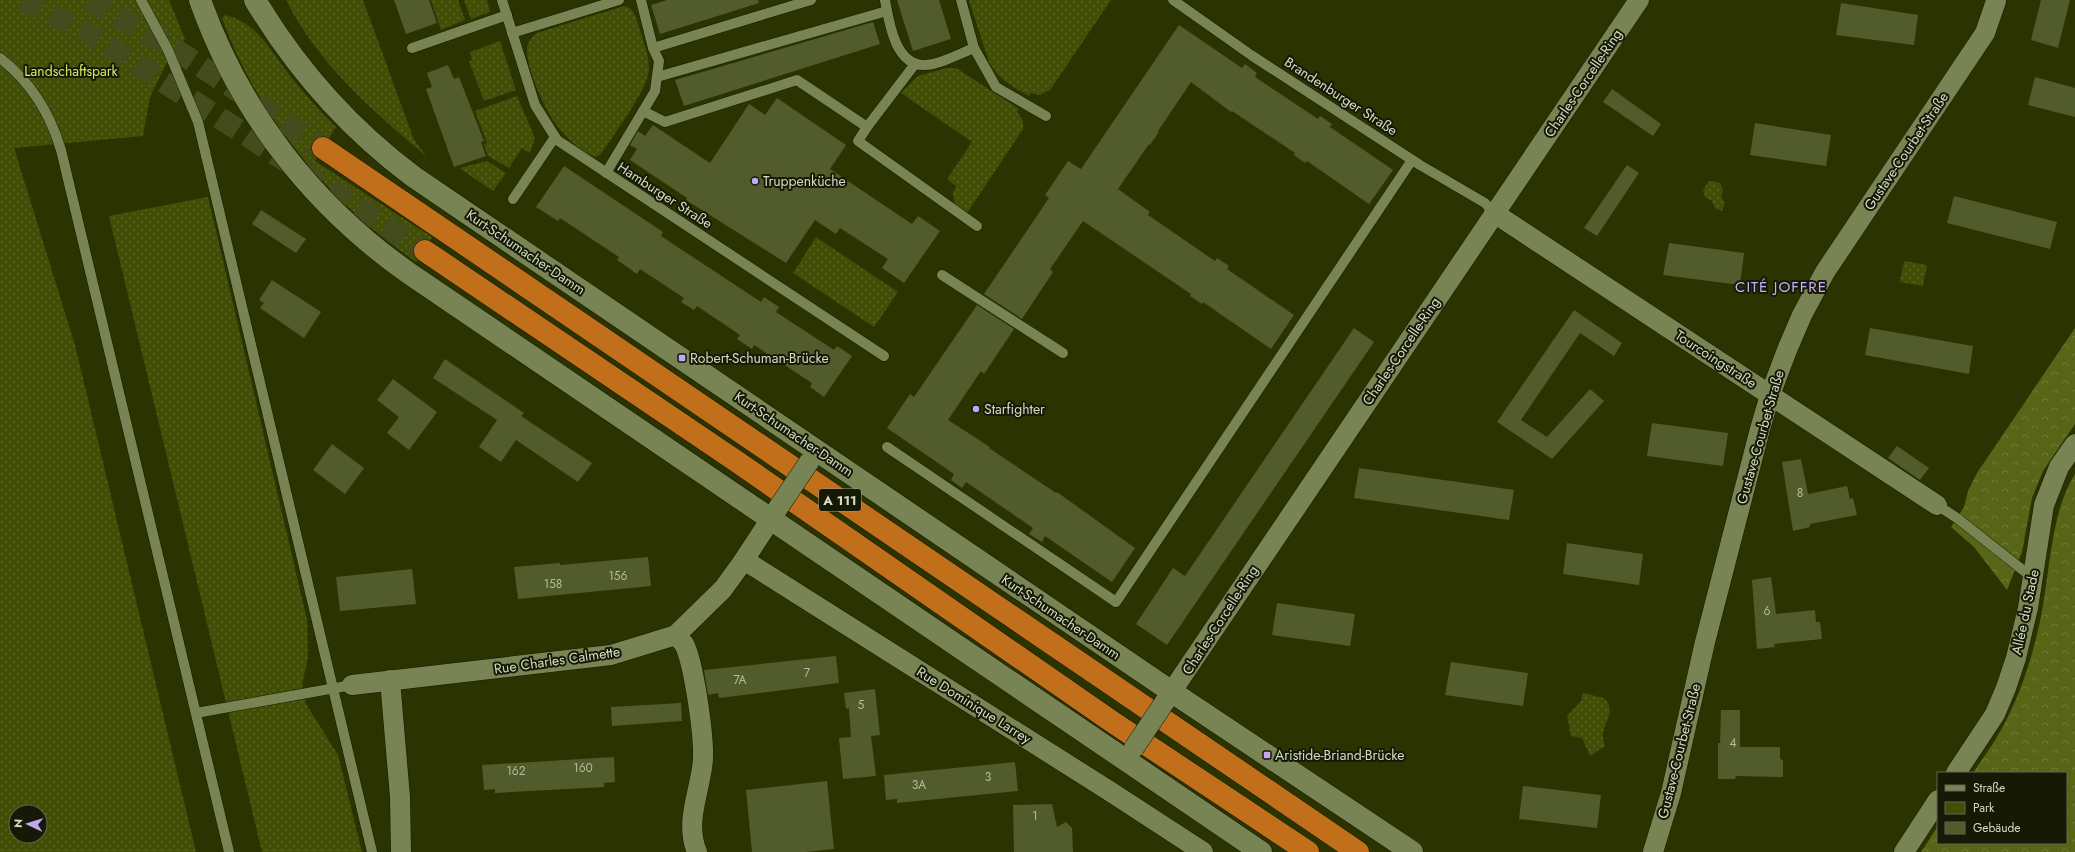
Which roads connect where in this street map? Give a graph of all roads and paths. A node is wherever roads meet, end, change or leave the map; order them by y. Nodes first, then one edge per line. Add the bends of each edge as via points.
1 (141, 0) edge
2 (200, 0) edge
3 (255, 0) edge
4 (502, 0) edge
5 (619, 0) edge
6 (641, 0) edge
7 (811, 0) edge
8 (885, 0) edge
9 (961, 0) edge
10 (1173, 0) edge
11 (1639, 0) edge
12 (1996, 1) edge
13 (887, 11) junction
14 (507, 15) junction
15 (512, 33) junction
16 (412, 48) dead end
17 (653, 48) junction
18 (974, 48) junction
19 (0, 58) edge
20 (915, 64) junction
21 (657, 76) junction
22 (643, 111) junction
23 (1046, 116) dead end
24 (867, 127) junction
25 (555, 137) junction
26 (323, 148) tunnel mouth
27 (1412, 160) junction
28 (606, 173) junction
29 (513, 199) dead end
30 (1494, 213) junction
31 (977, 226) dead end
32 (425, 251) tunnel mouth
33 (942, 275) dead end
34 (1063, 353) dead end
35 (884, 356) dead end
36 (1770, 395) junction
37 (2075, 444) edge
38 (887, 447) dead end
39 (813, 456) junction
40 (1938, 505) joint
41 (775, 512) junction
42 (744, 560) junction
43 (2033, 578) junction
44 (676, 635) junction
45 (390, 680) junction
46 (342, 686) junction
47 (1168, 698) junction
48 (196, 713) junction
49 (1130, 754) junction
50 (1957, 772) edge
51 (1937, 802) edge
52 (697, 849) edge
53 (229, 852) edge
54 (372, 852) edge
55 (401, 852) edge
56 (1203, 852) edge
57 (1261, 852) edge
58 (1308, 852) edge
59 (1358, 852) edge
60 (1412, 852) edge
61 (1653, 852) edge
62 (1904, 852) edge

1 - 46 lane via 168,50 198,122
2 - 41 main road via 235,80 259,120 298,173 345,222 410,274
3 - 39 main road, Kurt-Schumacher-Damm via 308,78 345,119 390,159
4 - 14 lane, Hamburger Straße
5 - 15 lane
6 - 17 lane
7 - 17 lane
8 - 13 lane
9 - 18 lane
10 - 27 lane, Brandenburger Straße via 1251,55
11 - 30 street, Charles-Corcelle-Ring
12 - 36 street, Gustave-Courbet-Straße via 1985,33 1825,272 1802,315
13 - 20 lane via 899,49
13 - 21 lane
14 - 15 lane, Hamburger Straße
14 - 16 lane
15 - 25 lane, Hamburger Straße via 535,105
17 - 21 lane via 659,61
18 - 20 lane via 926,65
18 - 23 lane via 996,87
19 - 48 lane via 33,92 47,112 58,138
20 - 24 lane
21 - 22 lane via 655,91
22 - 24 lane via 665,122 797,80
22 - 28 lane
24 - 31 lane via 858,141
25 - 28 lane, Hamburger Straße
25 - 29 lane
26 - 59 highway, A 111
27 - 30 lane, Brandenburger Straße via 1485,203
27 - 38 lane via 1116,602
28 - 35 lane, Hamburger Straße
30 - 36 street, Tourcoingstraße
30 - 47 street, Charles-Corcelle-Ring
32 - 58 highway, A 111 via 746,468 1111,721
33 - 34 lane
36 - 40 street, Tourcoingstraße
36 - 61 street, Gustave-Courbet-Straße via 1705,642 1671,793
37 - 43 street, Allée du Stade via 2059,468 2044,505
39 - 41 street, bridge
39 - 47 main road, Kurt-Schumacher-Damm
40 - 43 lane
41 - 42 street, Rue Charles Calmette
41 - 49 main road
42 - 44 street, Rue Charles Calmette via 723,589
42 - 56 street, Rue Dominique Larrey
43 - 50 street, Allée du Stade via 2016,658 2006,688 1995,714
44 - 45 street, Rue Charles Calmette via 611,655
44 - 52 street via 684,644 691,667 701,729 703,758 692,814
45 - 46 street, Rue Charles Calmette
45 - 55 street via 400,798
46 - 48 lane
46 - 54 lane
47 - 49 street, bridge
47 - 60 main road, Kurt-Schumacher-Damm
48 - 53 lane
49 - 57 main road
51 - 62 street

